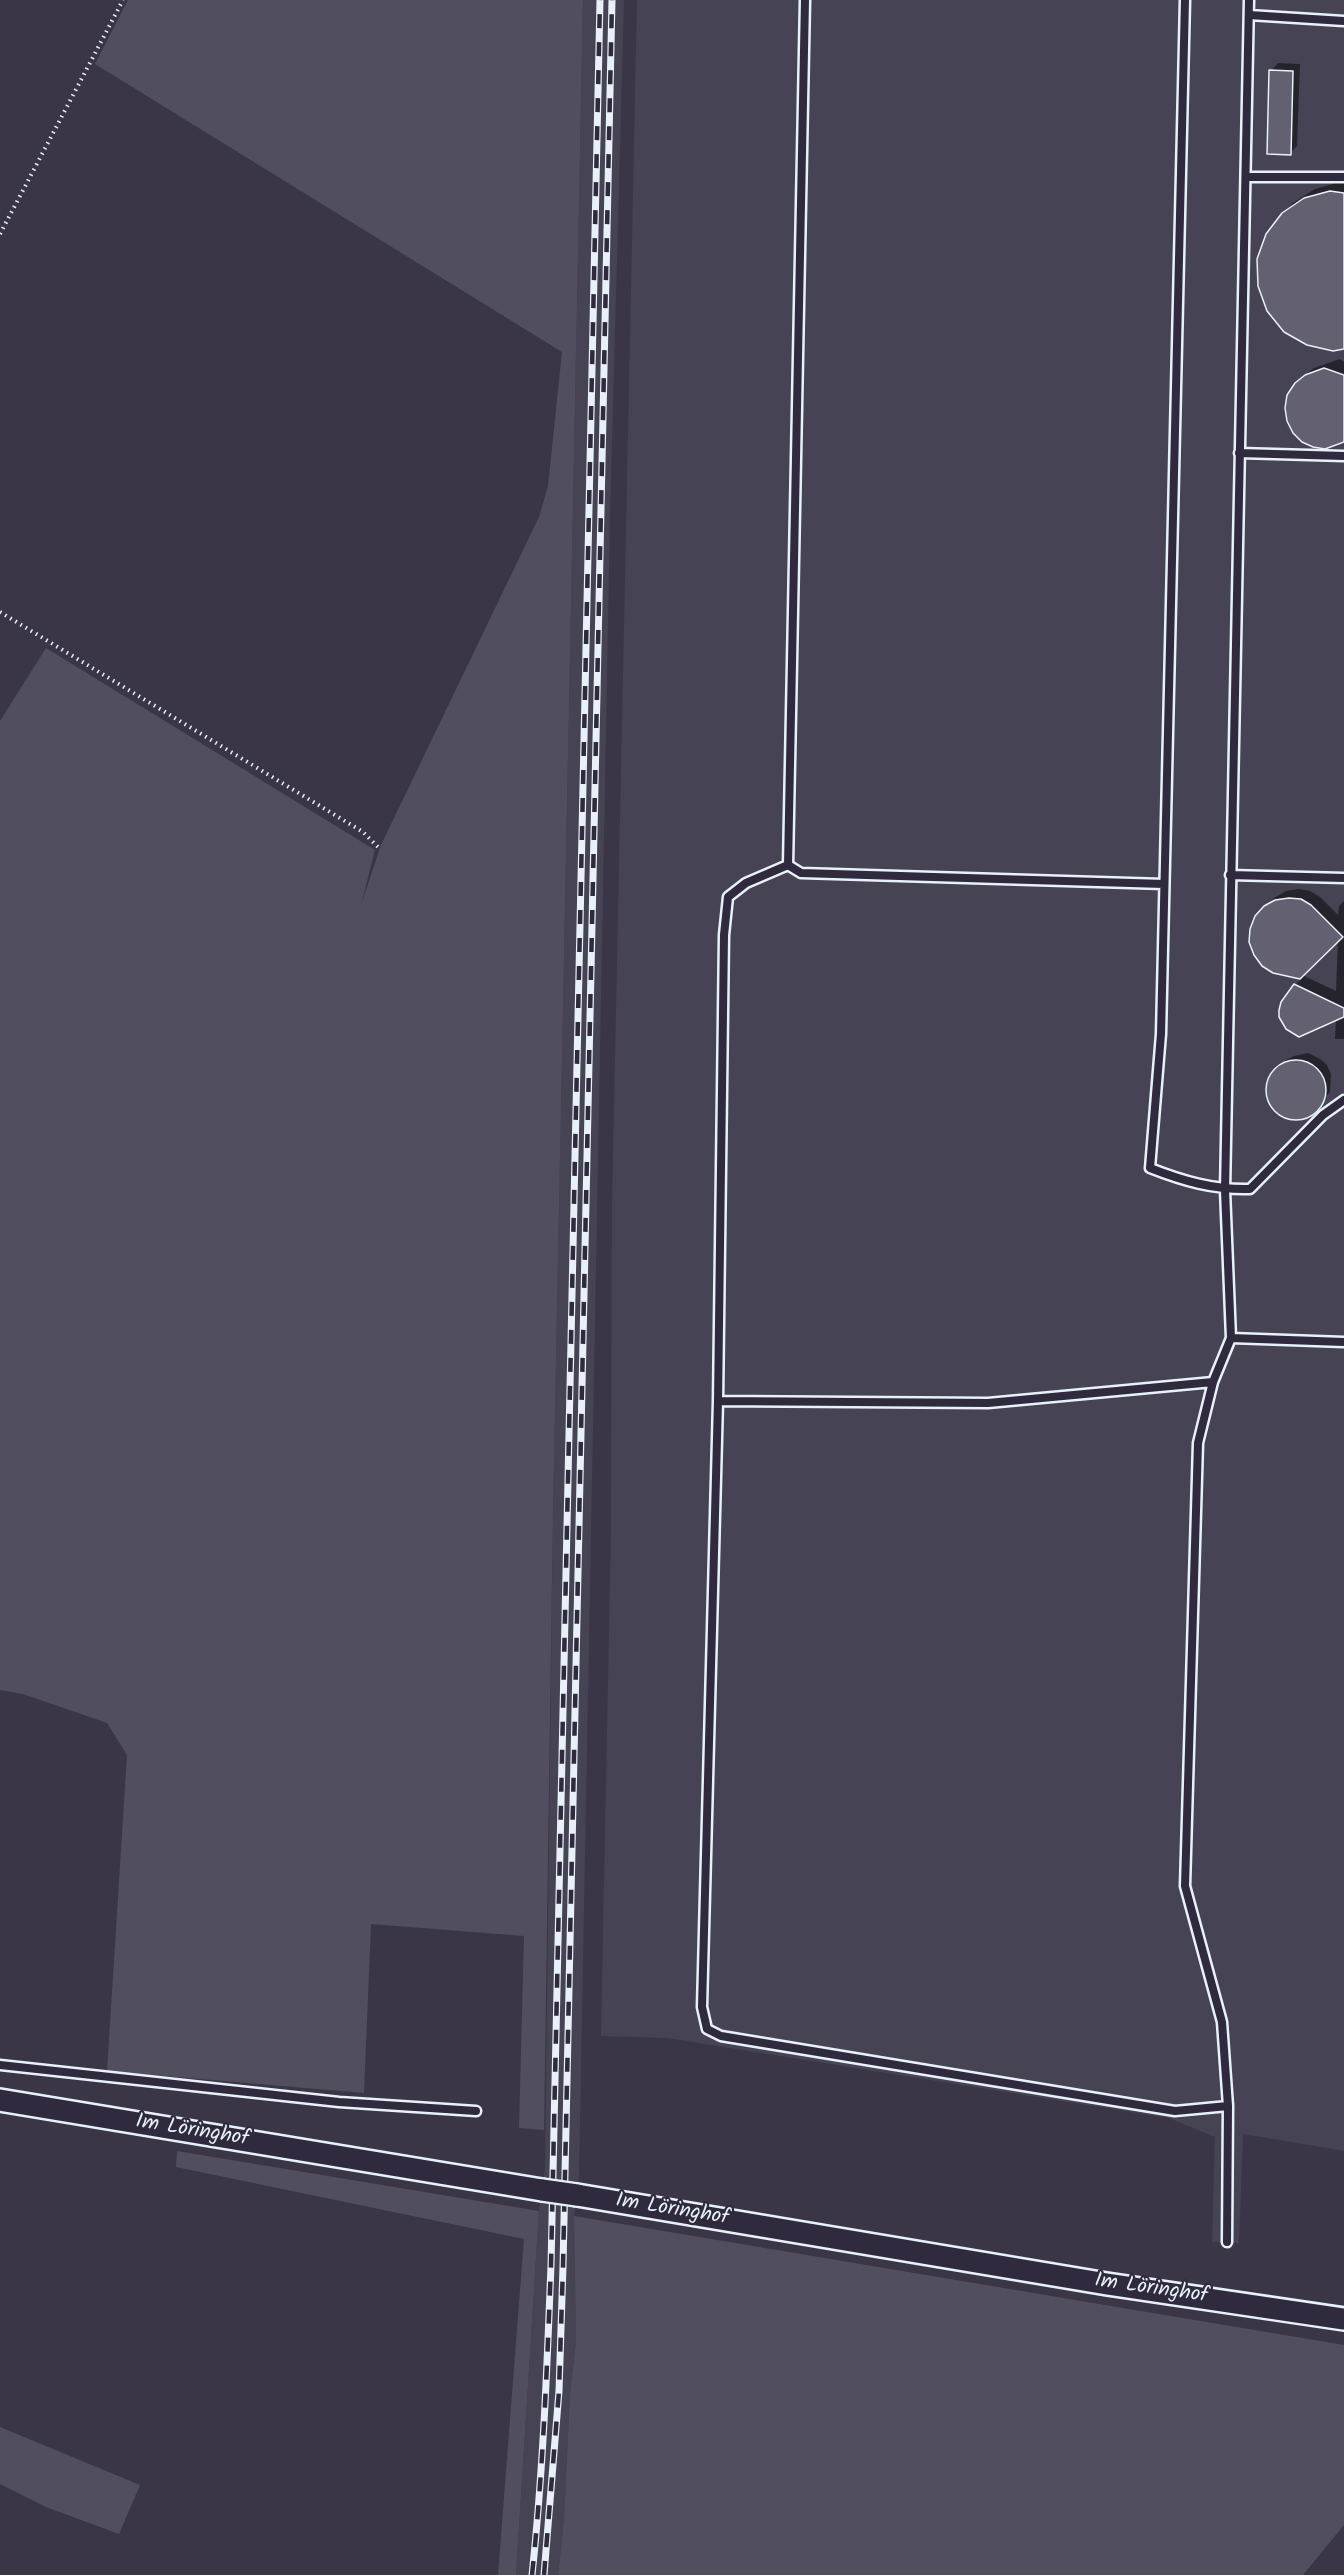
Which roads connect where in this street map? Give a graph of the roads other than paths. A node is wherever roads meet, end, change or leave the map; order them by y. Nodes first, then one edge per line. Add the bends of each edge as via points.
1 (805, 0) edge
2 (1185, 0) edge
3 (1249, 0) edge
4 (1249, 15) junction
5 (1344, 21) edge
6 (1246, 177) junction
7 (1344, 177) edge
8 (1239, 453) junction
9 (1344, 456) edge
10 (788, 865) junction
11 (1230, 876) junction
12 (1344, 878) edge
13 (1164, 884) junction
14 (1344, 1100) edge
15 (1224, 1190) junction
16 (1231, 1338) junction
17 (1344, 1342) edge
18 (1213, 1382) junction
19 (718, 1401) junction
20 (0, 2065) edge
21 (0, 2100) edge
22 (1228, 2106) junction
23 (476, 2111) dead end
24 (1227, 2242) dead end
25 (1344, 2319) edge

1 - 10 lane
2 - 13 lane
3 - 4 lane
4 - 5 lane
4 - 6 lane
6 - 7 lane
6 - 8 lane
8 - 9 lane
8 - 11 lane
10 - 13 lane via 801,873
10 - 19 lane via 746,883 728,897 724,935
11 - 12 lane
11 - 15 lane
13 - 15 lane via 1161,1034 1150,1168 1179,1180
14 - 15 lane via 1323,1115 1250,1189
15 - 16 lane
16 - 17 lane
16 - 18 lane
18 - 19 lane via 988,1403
18 - 22 lane via 1198,1443 1185,1886 1222,2022
19 - 22 lane via 702,2007 707,2029 721,2036 1175,2111
20 - 23 lane via 339,2102
21 - 25 street, Im Löringhof, bridge via 1107,2284
22 - 24 lane

